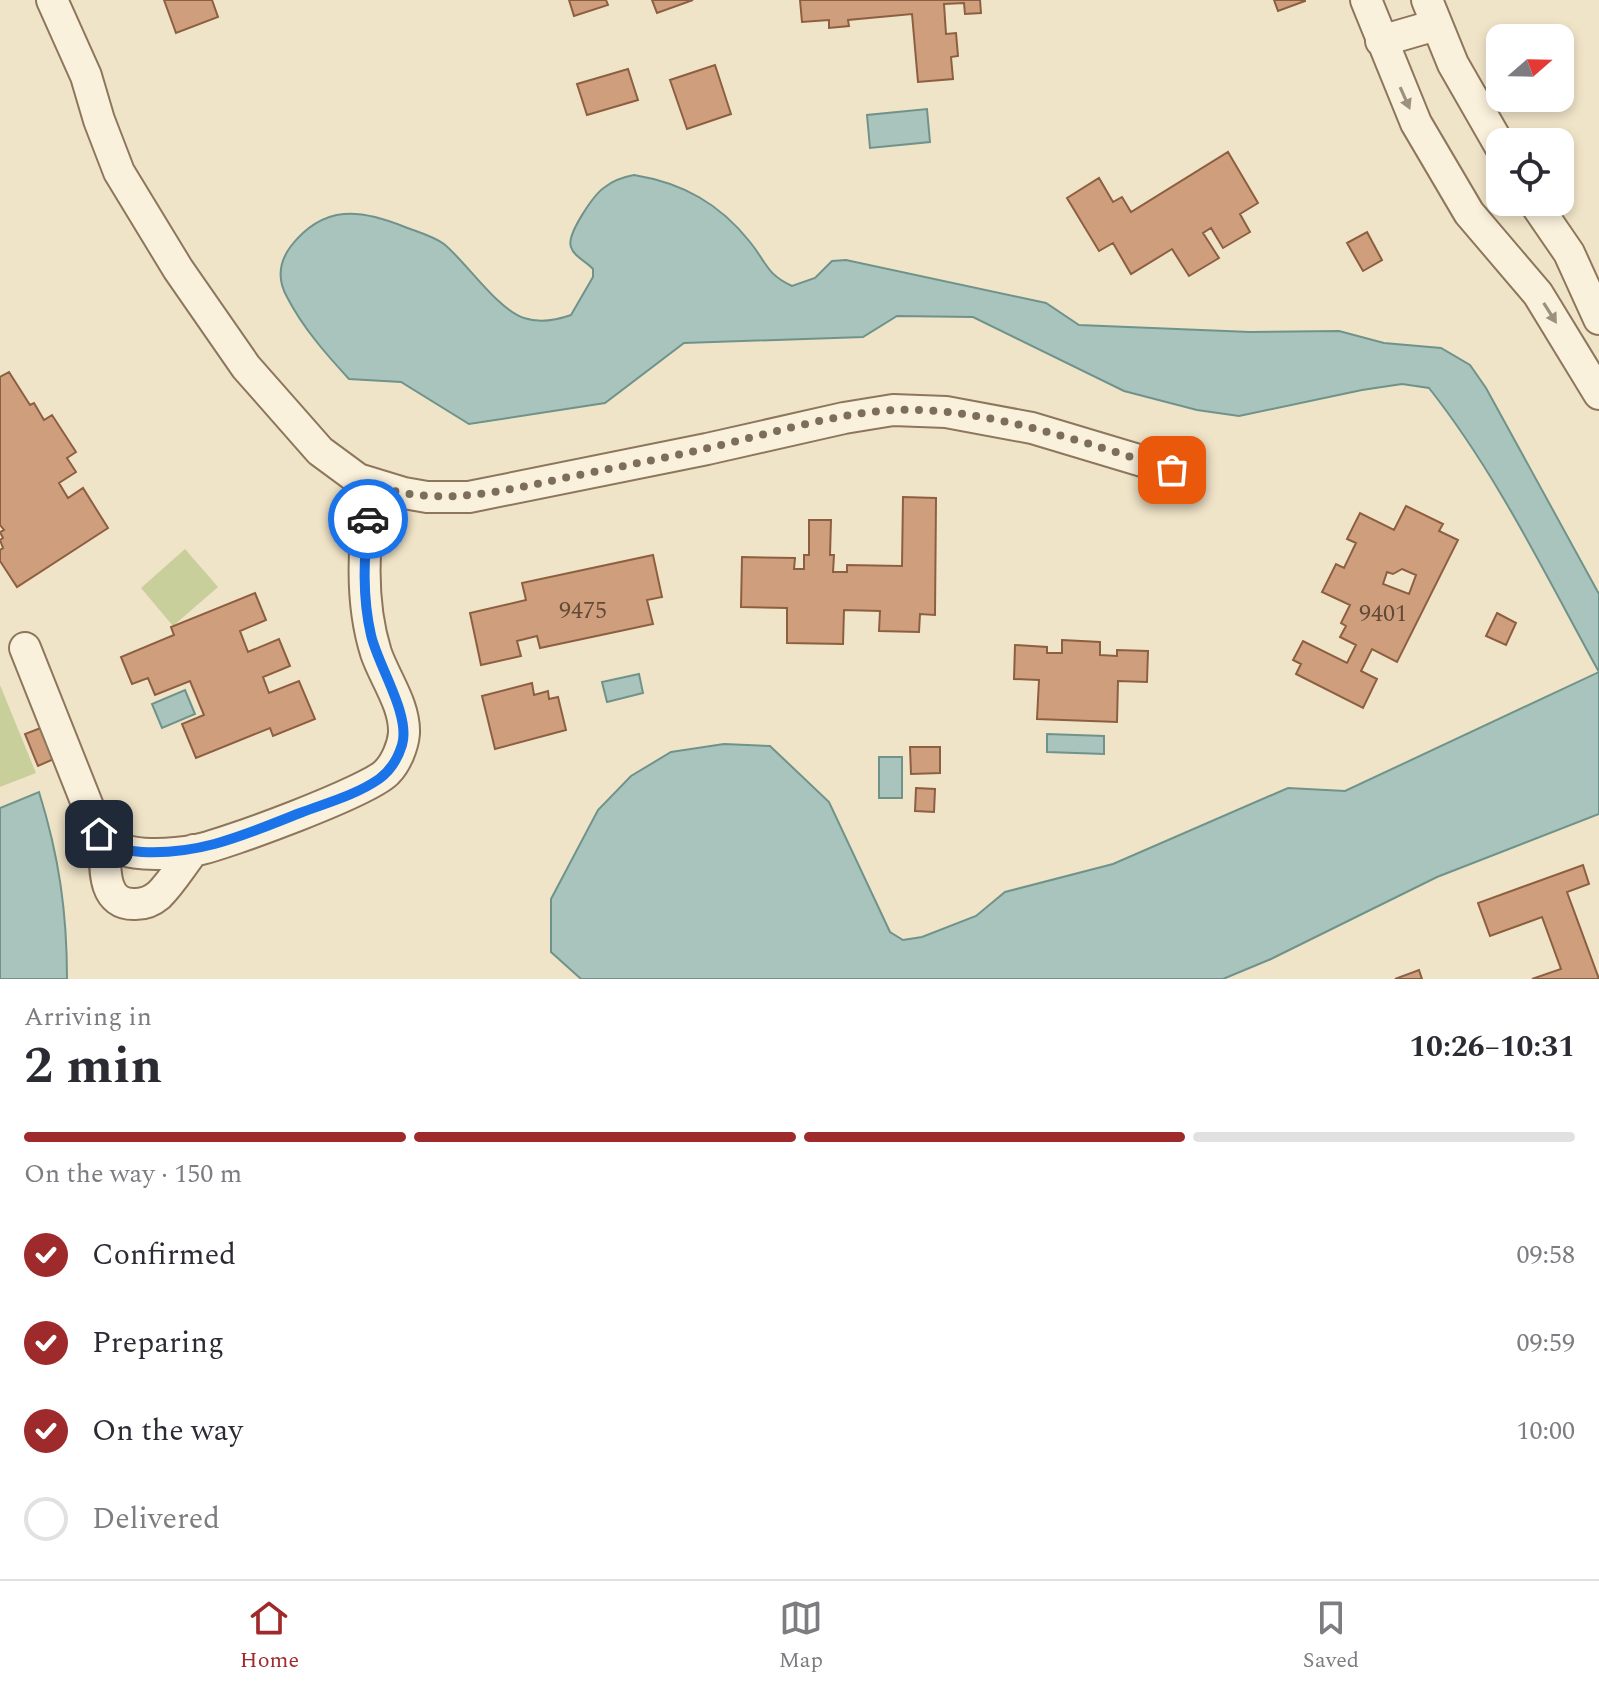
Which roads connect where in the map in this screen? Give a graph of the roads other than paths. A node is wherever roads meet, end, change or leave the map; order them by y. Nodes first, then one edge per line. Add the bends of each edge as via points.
1 (52, 0) edge
2 (1366, 0) edge
3 (1432, 12) edge
4 (1381, 41) junction
5 (1490, 128) edge
6 (1544, 216) edge
7 (1599, 319) edge
8 (1588, 350) edge
9 (1599, 394) edge
10 (1172, 470) dead end
11 (373, 485) junction
12 (25, 648) dead end
13 (105, 841) junction
14 (194, 850) junction

1 - 11 street via 86,76 119,172 205,310 246,367 320,451
2 - 4 street
3 - 4 street
3 - 5 street
4 -> 8 street via 1416,123 1469,213
6 - 7 street via 1569,253
8 - 9 street
10 - 11 street via 1032,428 946,412 893,410 469,497 427,497
11 - 14 street via 365,593 374,645 403,723 396,759 388,772 362,789
12 - 13 street
13 - 14 street via 130,851
13 - 14 street via 107,883 127,904 145,903 160,894

